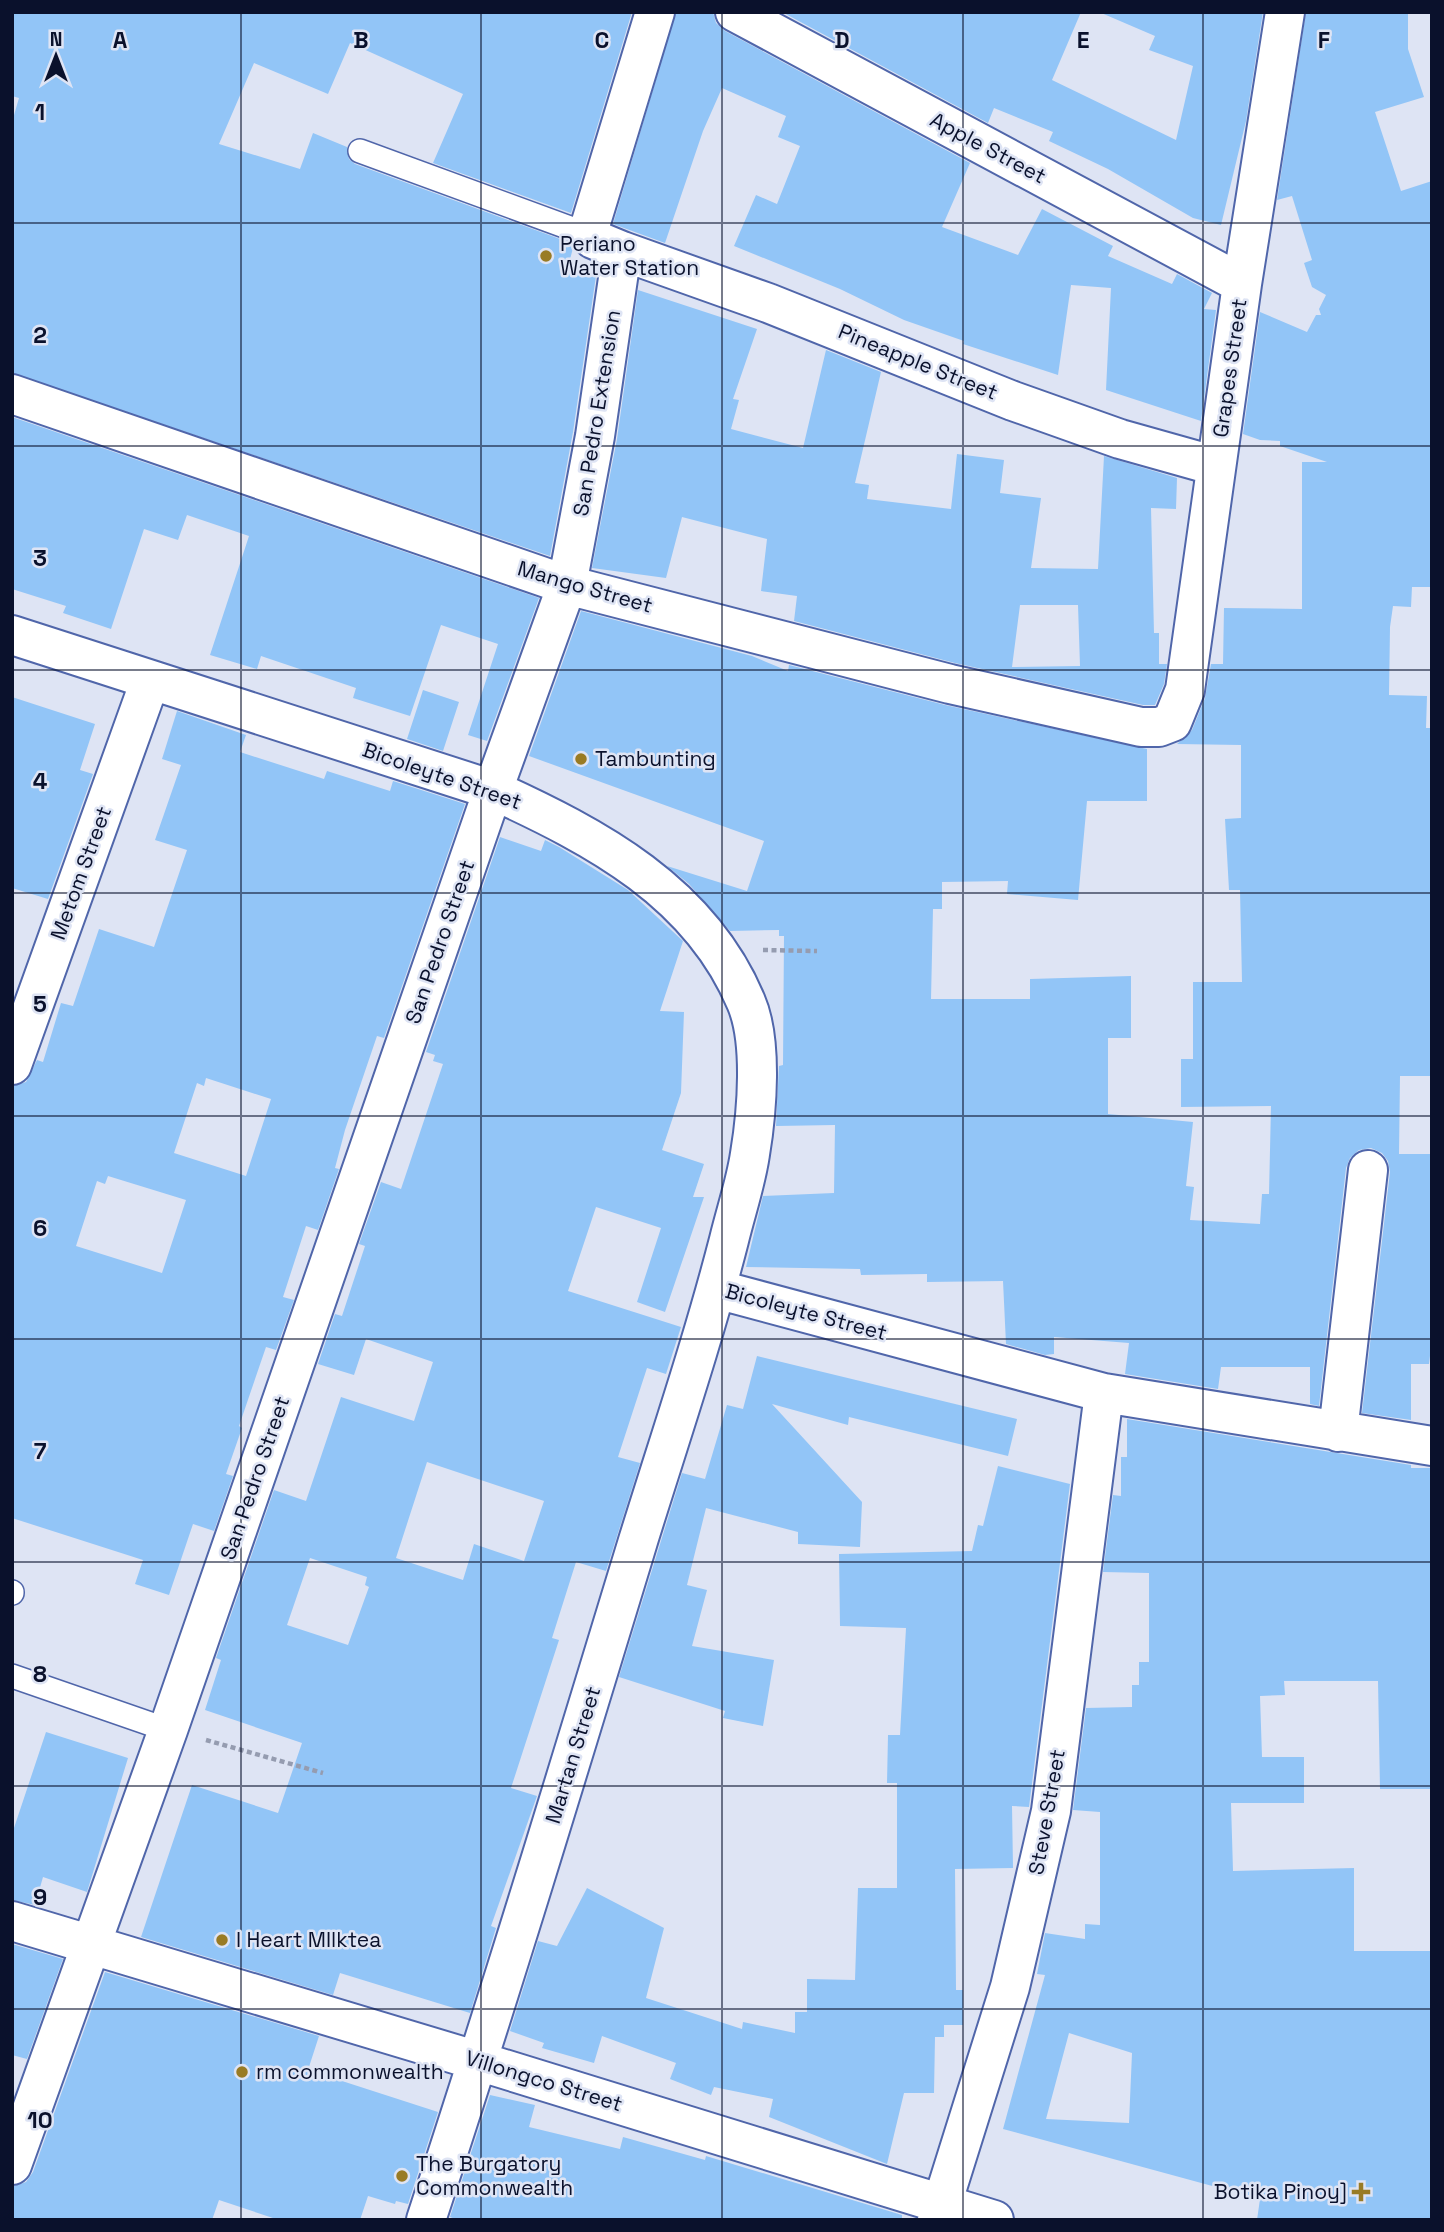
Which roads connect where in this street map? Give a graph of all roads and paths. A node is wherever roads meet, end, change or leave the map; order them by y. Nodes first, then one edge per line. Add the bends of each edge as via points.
1 (655, 12) edge
2 (735, 12) edge
3 (1285, 12) edge
4 (360, 151) dead end
5 (605, 243) junction
6 (1241, 284) junction
7 (12, 394) edge
8 (1216, 466) junction
9 (567, 585) junction
10 (12, 635) edge
11 (150, 681) junction
12 (1172, 722) joint
13 (493, 790) junction
14 (12, 1065) edge
15 (1368, 1170) dead end
16 (716, 1289) junction
17 (1104, 1393) junction
18 (1338, 1432) junction
19 (1432, 1446) edge
20 (12, 1676) edge
21 (168, 1730) junction
22 (324, 1773) dead end
23 (12, 1922) edge
24 (90, 1945) junction
25 (478, 2060) junction
26 (12, 2165) edge
27 (939, 2212) edge
28 (426, 2220) edge
29 (994, 2220) edge

1 - 5 street, San Pedro Extension
2 - 6 street, Apple Street
3 - 6 street, Grapes Street
4 - 5 lane
5 - 8 street, Pineapple Street via 1013,401 1120,439
5 - 9 street, San Pedro Extension via 595,436
6 - 8 street, Grapes Street
7 - 9 street, Mango Street
8 - 12 street, Grapes Street via 1185,690
9 - 12 street, Mango Street via 964,687 1141,727
9 - 13 street, San Pedro Extension
10 - 11 street, Bicoleyte Street
11 - 13 street, Bicoleyte Street
11 - 14 street, Metom Street
13 - 16 street, Bicoleyte Street via 555,818 627,860 684,906 717,949 748,1005 758,1075 750,1156
13 - 21 street, San Pedro Street
15 - 18 street
16 - 17 street, Bicoleyte Street
16 - 25 street, Martan Street
17 - 18 street, Bicoleyte Street
17 - 27 street, Steve Street via 1051,1811 1010,1987
18 - 19 street, Bicoleyte Street
20 - 21 lane
21 - 22 path
21 - 24 street, San Pedro Street
23 - 24 street, Villongco Street
24 - 25 street, Villongco Street
24 - 26 street, San Pedro Street
25 - 27 street, Villongco Street
25 - 28 street, Martan Street
27 - 29 street, Villongco Street

